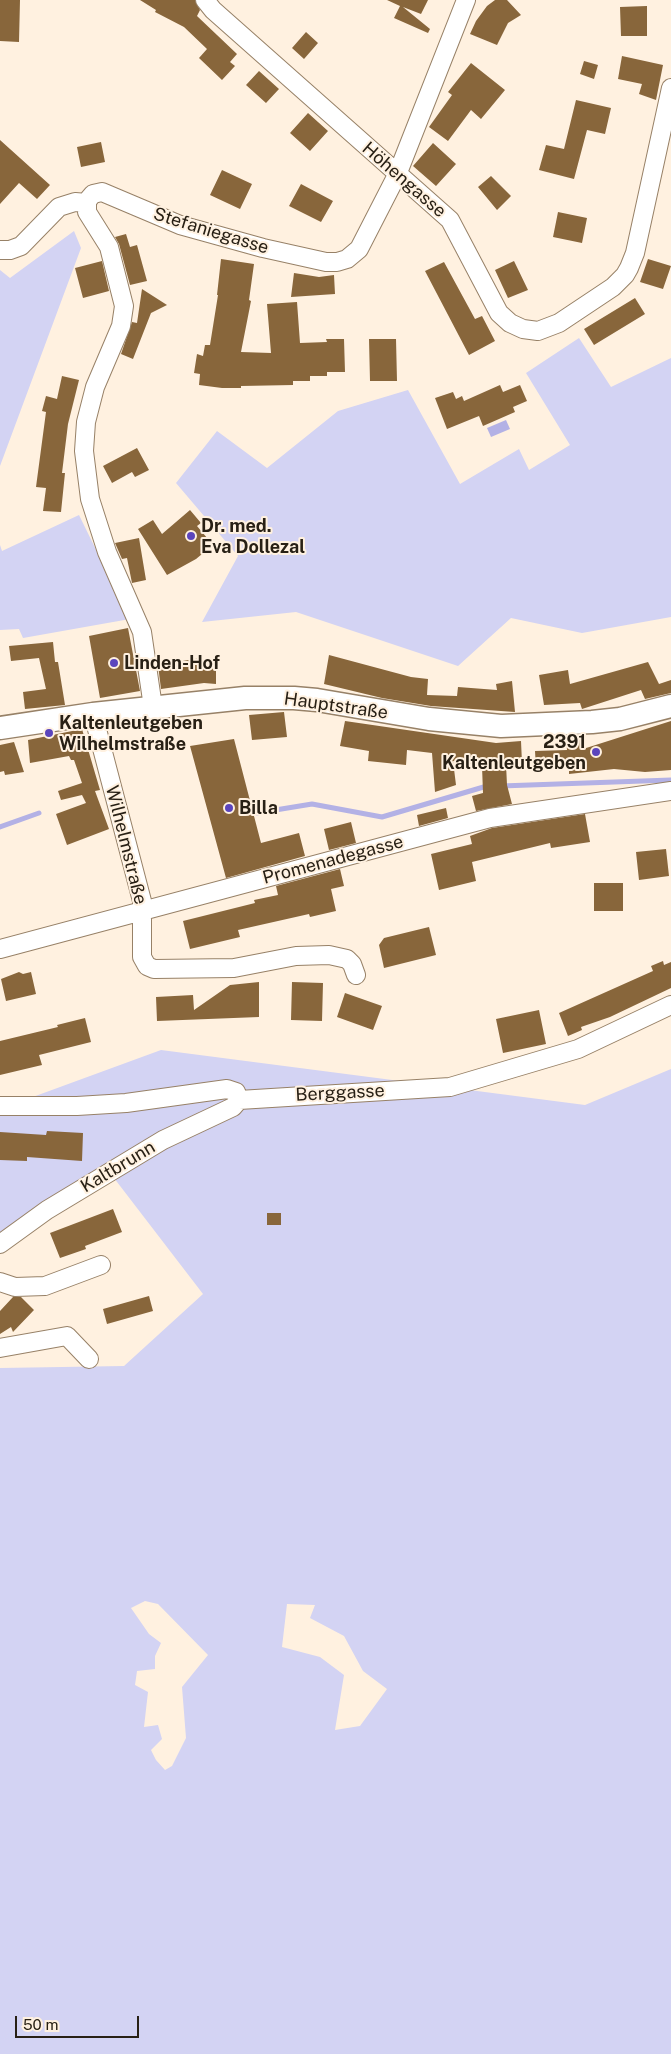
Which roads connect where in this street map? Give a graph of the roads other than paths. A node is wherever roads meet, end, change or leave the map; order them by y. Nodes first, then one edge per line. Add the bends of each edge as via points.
1 (205, 0) edge
2 (466, 0) edge
3 (671, 88) edge
4 (397, 175) junction
5 (87, 203) junction
6 (0, 250) edge
7 (671, 706) edge
8 (153, 707) junction
9 (93, 714) junction
10 (0, 728) edge
11 (671, 791) edge
12 (143, 911) junction
13 (0, 949) edge
14 (356, 975) dead end
15 (671, 1005) edge
16 (239, 1100) junction
17 (0, 1106) edge
18 (0, 1244) edge
19 (101, 1265) dead end
20 (0, 1282) edge
21 (0, 1348) edge
22 (90, 1359) dead end

1 - 4 street, Höhengasse
2 - 4 street, Stefaniegasse
3 - 4 street, Höhengasse via 630,268 613,287 545,329 523,329 499,313 450,220
4 - 5 street, Stefaniegasse via 359,249 337,262 263,248 180,225 104,193 93,194
5 - 6 street via 75,202 59,207 21,246
5 - 8 street via 88,212 109,247 124,306 121,326 95,387 86,422 84,451 90,499 107,552 142,632
7 - 8 main road, Hauptstraße via 592,722 501,726 429,719 294,698 245,698
8 - 9 main road, Hauptstraße
9 - 10 main road, Hauptstraße
9 - 12 street, Wilhelmstraße
11 - 12 street, Promenadegasse via 490,818
12 - 13 street, Promenadegasse
12 - 14 street, Wilhelmstraße via 142,957 147,966 154,969 234,968 296,956 329,954 347,959
15 - 16 street, Berggasse via 578,1049 450,1087
16 - 17 street via 236,1092 227,1089 126,1104
16 - 18 street, Kaltbrunn via 233,1107 163,1140 47,1210
19 - 20 street via 45,1286 15,1287
21 - 22 street via 67,1336

